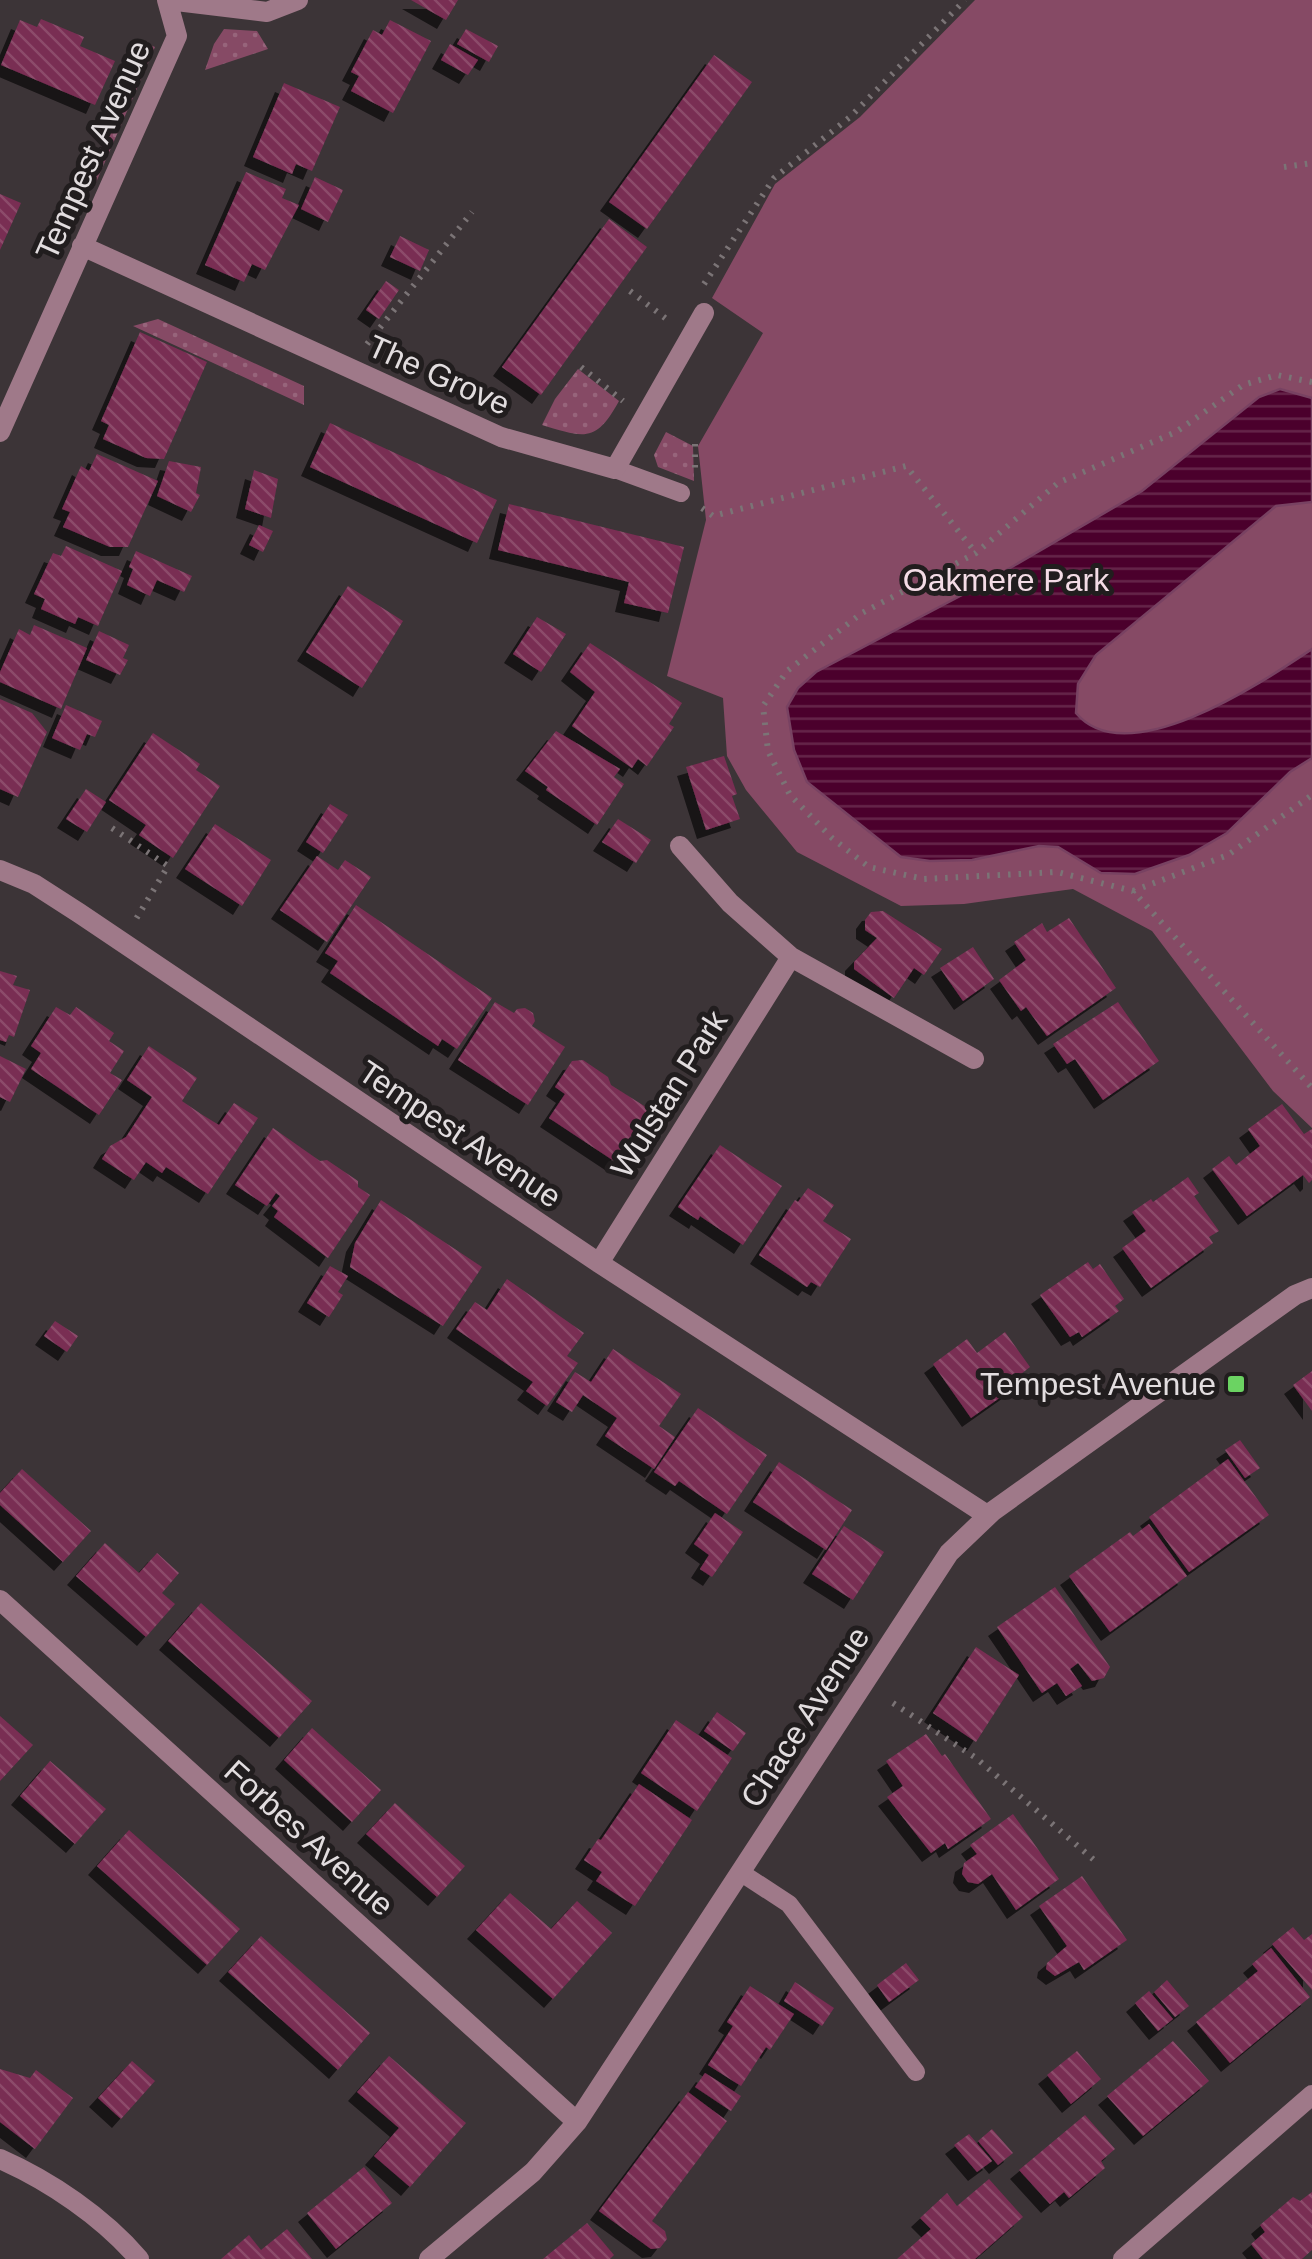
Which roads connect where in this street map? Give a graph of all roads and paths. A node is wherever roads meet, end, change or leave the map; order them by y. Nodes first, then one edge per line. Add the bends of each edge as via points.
1 (168, 0) edge
2 (298, 0) edge
3 (965, 0) edge
4 (1312, 163) edge
5 (1284, 168) dead end
6 (472, 212) dead end
7 (82, 246) junction
8 (630, 292) dead end
9 (704, 312) joint
10 (690, 337) junction
11 (581, 367) dead end
12 (349, 368) junction
13 (1312, 382) edge
14 (644, 418) junction
15 (0, 432) edge
16 (615, 469) junction
17 (681, 493) joint
18 (976, 552) junction
19 (1312, 795) edge
20 (112, 828) dead end
21 (680, 846) dead end
22 (0, 870) edge
23 (1133, 891) junction
24 (122, 941) junction
25 (790, 957) junction
26 (974, 1059) dead end
27 (1312, 1088) edge
28 (599, 1264) junction
29 (1312, 1288) edge
30 (987, 1515) junction
31 (0, 1600) edge
32 (892, 1703) dead end
33 (1094, 1860) dead end
34 (740, 1872) junction
35 (916, 2072) dead end
36 (1312, 2095) edge
37 (576, 2122) junction
38 (0, 2158) edge
39 (139, 2259) edge
40 (429, 2259) edge
41 (1123, 2259) edge

1 - 2 street via 267,12
1 - 7 street, Tempest Avenue via 177,36
3 - 9 path via 850,117 774,178 700,290
4 - 5 path
6 - 12 path
7 - 12 street, The Grove
7 - 15 street, Tempest Avenue
8 - 10 path
9 - 10 street
10 - 14 street
11 - 14 path
12 - 16 street, The Grove via 501,437
13 - 18 path via 1277,374 1243,385 1176,432 1058,482
14 - 16 street
16 - 17 lane
17 - 18 path via 714,516 906,466
18 - 23 path via 862,613 787,671 763,706 768,751 790,796 869,867 924,879 1057,872
19 - 23 path via 1228,855
20 - 24 path via 168,866
21 - 25 street
22 - 24 street, Tempest Avenue via 34,884
23 - 27 path
24 - 28 street, Tempest Avenue
25 - 26 street
25 - 28 street, Wulstan Park
28 - 30 street, Tempest Avenue
29 - 30 street, Chace Avenue
30 - 34 street, Chace Avenue via 949,1553
31 - 37 street, Forbes Avenue
32 - 33 path via 976,1758
34 - 35 lane via 789,1904
34 - 37 street, Chace Avenue
36 - 41 street
37 - 40 street, Chace Avenue via 533,2172
38 - 39 street via 69,2198

